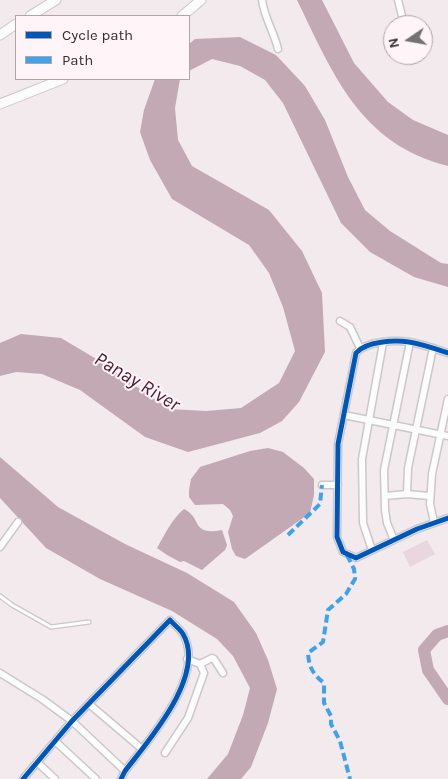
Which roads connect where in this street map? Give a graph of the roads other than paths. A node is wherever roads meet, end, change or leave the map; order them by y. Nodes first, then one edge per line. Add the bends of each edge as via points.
1 (56, 0) edge
2 (201, 0) edge
3 (262, 0) edge
4 (398, 0) edge
5 (32, 15) edge
6 (183, 15) edge
7 (402, 15) edge
8 (15, 25) edge
9 (0, 34) edge
10 (278, 48) dead end
11 (60, 80) edge
12 (0, 104) edge
13 (340, 321) dead end
14 (410, 342) junction
15 (383, 343) junction
16 (360, 348) junction
17 (433, 348) junction
18 (448, 353) edge
19 (448, 399) edge
20 (344, 414) junction
21 (370, 419) junction
22 (393, 424) junction
23 (416, 430) junction
24 (444, 436) edge
25 (322, 485) dead end
26 (338, 486) junction
27 (407, 494) junction
28 (384, 496) junction
29 (429, 496) junction
30 (448, 518) edge
31 (18, 522) dead end
32 (434, 522) junction
33 (394, 540) junction
34 (0, 546) edge
35 (372, 550) junction
36 (0, 596) edge
37 (89, 622) dead end
38 (187, 659) junction
39 (200, 664) junction
40 (0, 673) edge
41 (223, 673) dead end
42 (89, 704) junction
43 (72, 721) junction
44 (55, 741) junction
45 (142, 749) junction
46 (165, 753) dead end
47 (37, 762) junction
48 (125, 771) junction
49 (23, 779) edge
50 (55, 779) edge
51 (96, 779) edge
52 (121, 779) edge

1 - 5 main road
2 - 6 main road
3 - 10 street
4 - 7 street
8 - 9 main road
11 - 12 main road
13 - 16 street via 350,327
14 - 15 street
14 - 17 street
14 - 22 street
15 - 16 street
15 - 21 street
16 - 20 street via 356,353
17 - 18 street
17 - 23 street
19 - 24 street
20 - 21 street
20 - 26 street via 338,444
21 - 22 street
21 - 35 street via 362,459 362,502 363,523
22 - 23 street
22 - 28 street via 384,470
23 - 24 street
23 - 27 street via 408,468
24 - 29 street
25 - 26 street
26 - 35 street via 338,537 343,552 356,558
27 - 28 street
27 - 29 street
28 - 33 street via 387,523
29 - 32 street
30 - 32 street
31 - 34 street
32 - 33 street
33 - 35 street
36 - 37 lane via 51,627
38 - 39 street
38 - 42 street via 183,634 170,620
38 - 45 street via 176,702
39 - 41 street via 212,658
39 - 46 street via 204,673 188,718
40 - 43 street
42 - 43 street
42 - 45 street
43 - 44 street
43 - 48 street
44 - 47 street
44 - 51 street
45 - 48 street
47 - 49 street
47 - 50 street
48 - 52 street

